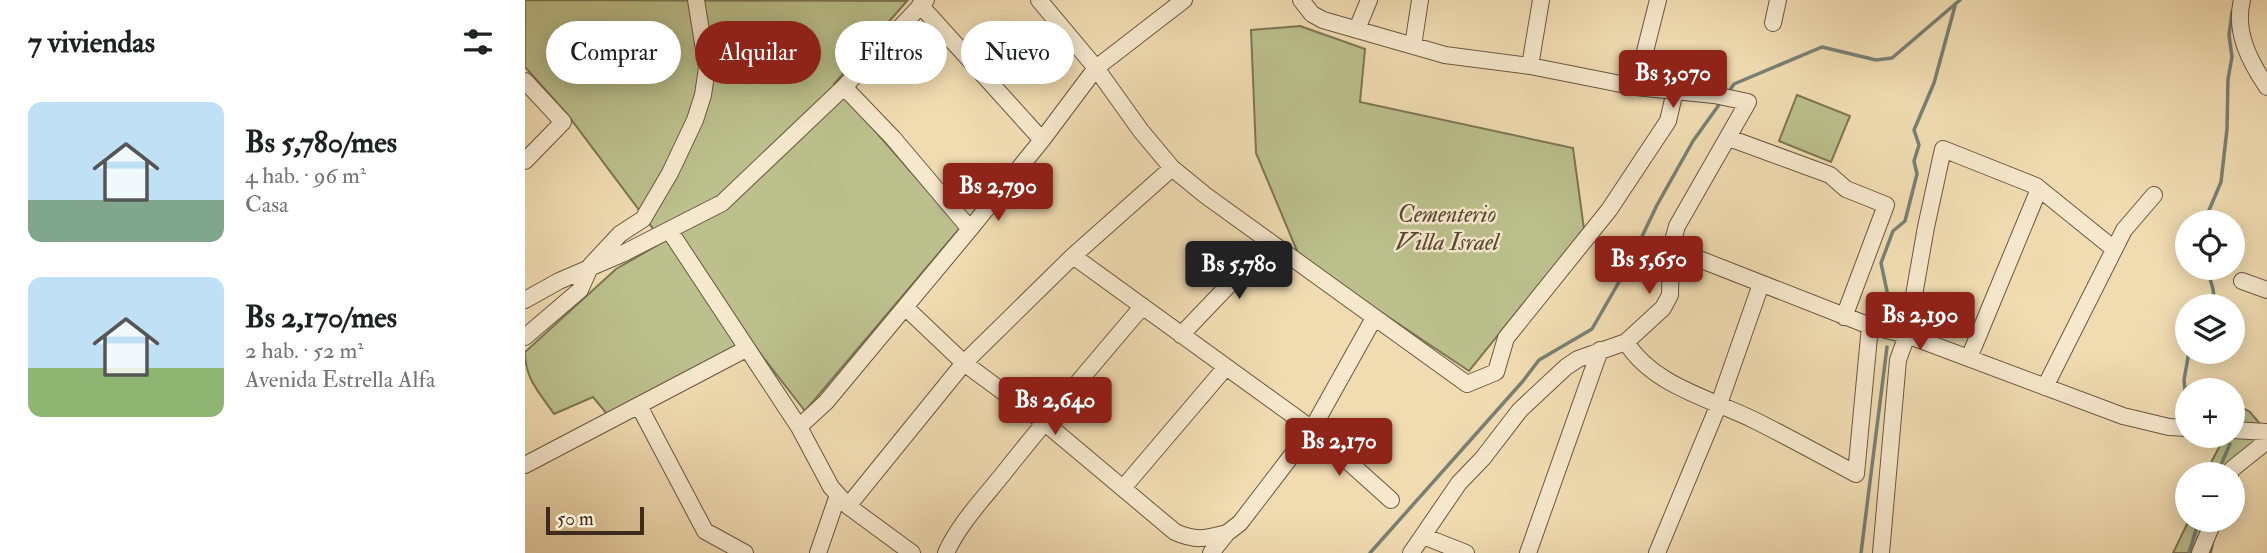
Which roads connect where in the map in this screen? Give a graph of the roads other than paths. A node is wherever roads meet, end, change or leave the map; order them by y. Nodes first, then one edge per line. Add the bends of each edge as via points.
1 (696, 0) edge
2 (1039, 0) edge
3 (1301, 0) edge
4 (1369, 0) edge
5 (1420, 0) edge
6 (1541, 0) edge
7 (1658, 0) edge
8 (1778, 0) edge
9 (2242, 0) edge
10 (1179, 1) edge
11 (923, 2) edge
12 (1773, 23) dead end
13 (1357, 29) junction
14 (1413, 46) junction
15 (1531, 66) junction
16 (1096, 68) junction
17 (525, 80) edge
18 (844, 87) junction
19 (1636, 87) junction
20 (2267, 87) edge
21 (1675, 91) junction
22 (1729, 138) junction
23 (1042, 140) junction
24 (525, 161) edge
25 (1172, 168) junction
26 (2039, 188) junction
27 (2154, 195) dead end
28 (969, 229) junction
29 (669, 230) junction
30 (1270, 242) junction
31 (1671, 248) junction
32 (2114, 249) junction
33 (1073, 257) junction
34 (591, 265) junction
35 (2242, 281) dead end
36 (1761, 284) junction
37 (2267, 290) edge
38 (525, 300) edge
39 (905, 307) junction
40 (1142, 307) junction
41 (1844, 317) junction
42 (1374, 318) junction
43 (1870, 326) junction
44 (1181, 335) junction
45 (1907, 335) junction
46 (525, 337) edge
47 (1626, 342) junction
48 (746, 349) junction
49 (1600, 350) junction
50 (1969, 358) junction
51 (964, 363) junction
52 (1226, 368) junction
53 (2045, 387) junction
54 (1719, 404) junction
55 (639, 405) junction
56 (1044, 422) junction
57 (799, 427) junction
58 (2175, 427) edge
59 (1312, 429) junction
60 (2245, 431) edge
61 (2267, 432) edge
62 (2267, 441) edge
63 (2241, 462) edge
64 (525, 465) edge
65 (1123, 488) junction
66 (1391, 500) dead end
67 (843, 501) junction
68 (2209, 532) edge
69 (1227, 533) junction
70 (1423, 536) junction
71 (745, 553) edge
72 (817, 553) edge
73 (912, 553) edge
74 (946, 553) edge
75 (1211, 553) edge
76 (1411, 553) edge
77 (1466, 553) edge
78 (1528, 553) edge
79 (1657, 553) edge
80 (1881, 553) edge
81 (2200, 553) edge

1 - 34 street via 707,68 695,120 643,219 619,234
2 - 16 street
3 - 13 street via 1323,20
4 - 13 street
5 - 14 street
6 - 15 street
7 - 19 street
8 - 12 street
9 - 20 street via 2243,42
10 - 16 street
11 - 18 street
11 - 23 street
13 - 14 street
14 - 15 street via 1445,55
15 - 19 street
16 - 23 street
16 - 25 street
17 - 24 street via 563,122
18 - 28 street
18 - 29 street via 722,203
19 - 21 street
21 - 22 street via 1741,101
21 - 42 street via 1668,121 1609,210 1506,338 1496,372 1467,384
22 - 31 street via 1677,226
22 - 41 street via 1830,175 1846,189 1886,205
23 - 28 street
25 - 30 street
25 - 33 street
26 - 32 street
26 - 45 street via 1943,149
26 - 50 street
27 - 32 street
28 - 39 street
29 - 34 street
29 - 48 street
30 - 42 street
30 - 44 street
31 - 36 street
31 - 47 street via 1670,295 1657,315
32 - 53 street
33 - 40 street
33 - 51 street
34 - 38 street
34 - 46 street via 580,290
35 - 37 street
36 - 41 street
36 - 54 street
39 - 51 street
39 - 57 street via 827,402
40 - 44 street
40 - 56 street
41 - 43 street
42 - 59 street
43 - 45 street
43 - 54 street via 1856,474
44 - 52 street
45 - 50 street
45 - 80 street via 1898,360
47 - 49 street
47 - 54 street via 1636,359 1658,375
48 - 55 street
48 - 57 street
49 - 70 street via 1566,367 1520,410 1459,482
49 - 78 street
50 - 53 street
51 - 56 street
51 - 67 street
52 - 59 street
52 - 65 street
53 - 58 street via 2123,416
54 - 79 street
55 - 64 street
55 - 71 street via 705,531
56 - 65 street
56 - 74 street
57 - 67 street
59 - 66 street
59 - 69 street via 1248,514
60 - 61 street
62 - 63 street
65 - 69 street via 1175,532 1191,539
67 - 72 street
67 - 73 street
68 - 81 street
69 - 75 street
70 - 76 street
70 - 77 street

